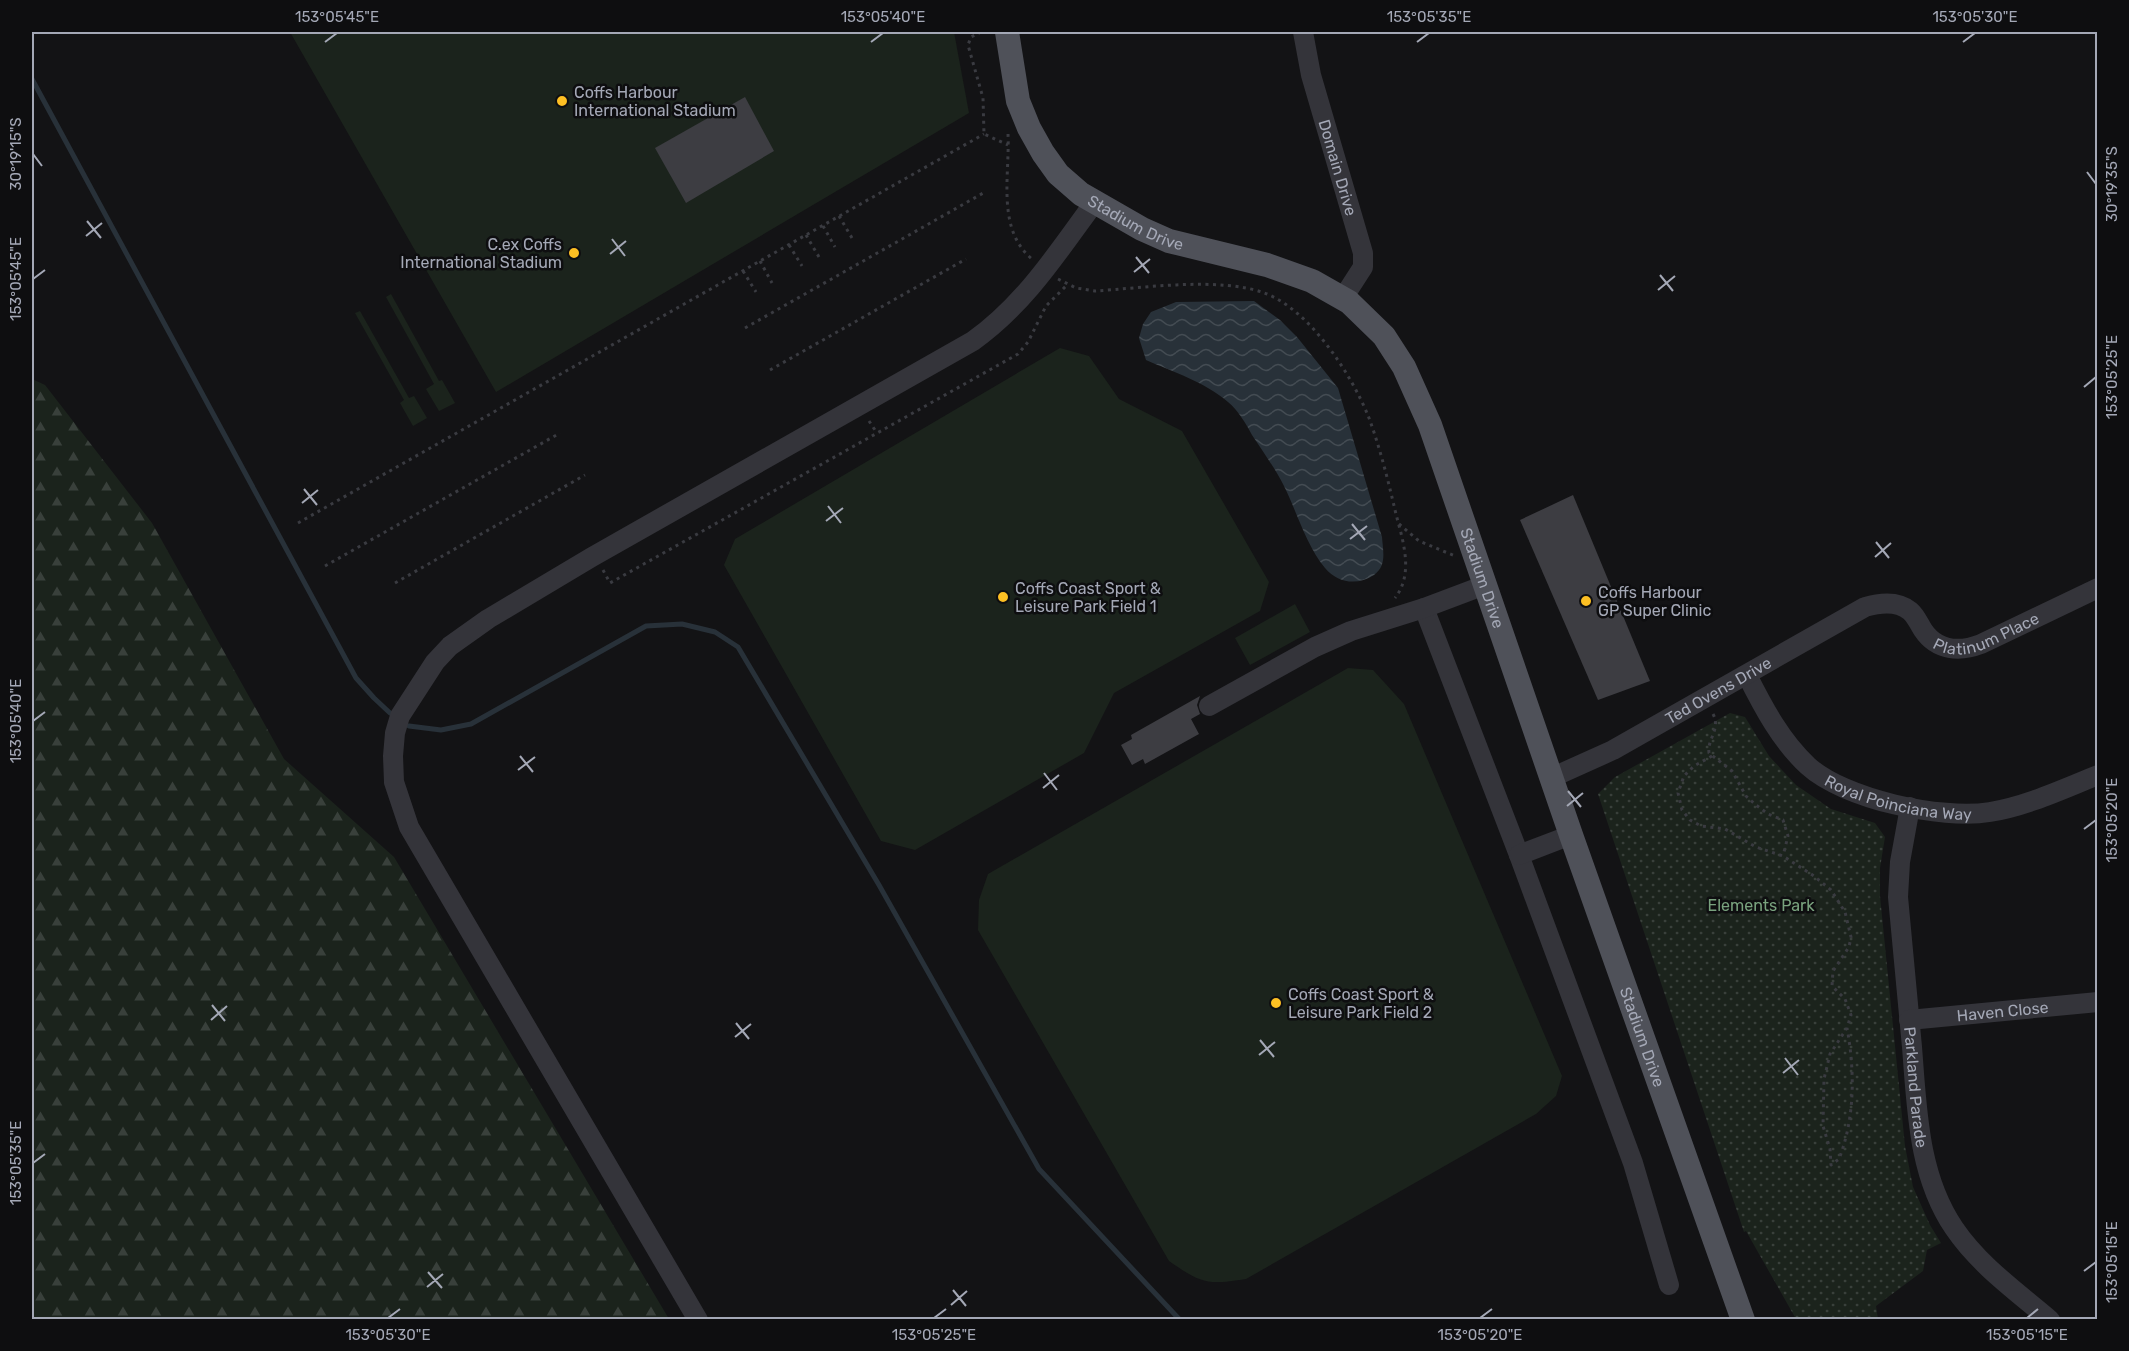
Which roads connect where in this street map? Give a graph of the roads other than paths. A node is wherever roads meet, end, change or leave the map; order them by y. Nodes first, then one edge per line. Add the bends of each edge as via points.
1 (1007, 32) edge
2 (1303, 32) edge
3 (1094, 203) junction
4 (1343, 298) junction
5 (615, 528) dead end
6 (604, 556) junction
7 (1485, 585) junction
8 (2097, 588) edge
9 (1885, 604) joint
10 (1424, 608) junction
11 (1747, 675) junction
12 (1209, 706) dead end
13 (2097, 775) edge
14 (1551, 778) junction
15 (1910, 807) junction
16 (1571, 835) junction
17 (1519, 855) junction
18 (2097, 1002) edge
19 (1909, 1020) junction
20 (1669, 1285) dead end
21 (698, 1320) edge
22 (1743, 1320) edge
23 (2050, 1320) edge

1 - 3 main road, Stadium Drive via 1018,101 1029,128 1058,174
2 - 4 street, Domain Drive via 1311,75 1363,253 1363,267
3 - 4 main road, Stadium Drive via 1169,241 1267,265 1312,280
3 - 6 street via 1021,299 995,326
4 - 7 main road, Stadium Drive via 1384,336 1404,366 1430,425
5 - 6 street
6 - 21 street via 469,630 435,662 399,716 394,782 409,827
7 - 10 street
7 - 14 main road, Stadium Drive
8 - 9 street, Platinum Place via 1963,650 1935,642 1907,609
9 - 11 street, Ted Ovens Drive via 1865,607
10 - 12 street via 1324,643
10 - 17 street
11 - 14 street, Ted Ovens Drive via 1613,750
11 - 15 street, Royal Poinciana Way via 1785,740 1808,767 1844,789
13 - 15 street, Royal Poinciana Way via 2038,799 1988,813
14 - 16 main road, Stadium Drive
15 - 19 street, Parkland Parade via 1898,888
16 - 17 street
16 - 22 main road, Stadium Drive
17 - 20 street via 1633,1163
18 - 19 street, Haven Close
19 - 23 street, Parkland Parade via 1918,1122 1936,1197 1977,1257

